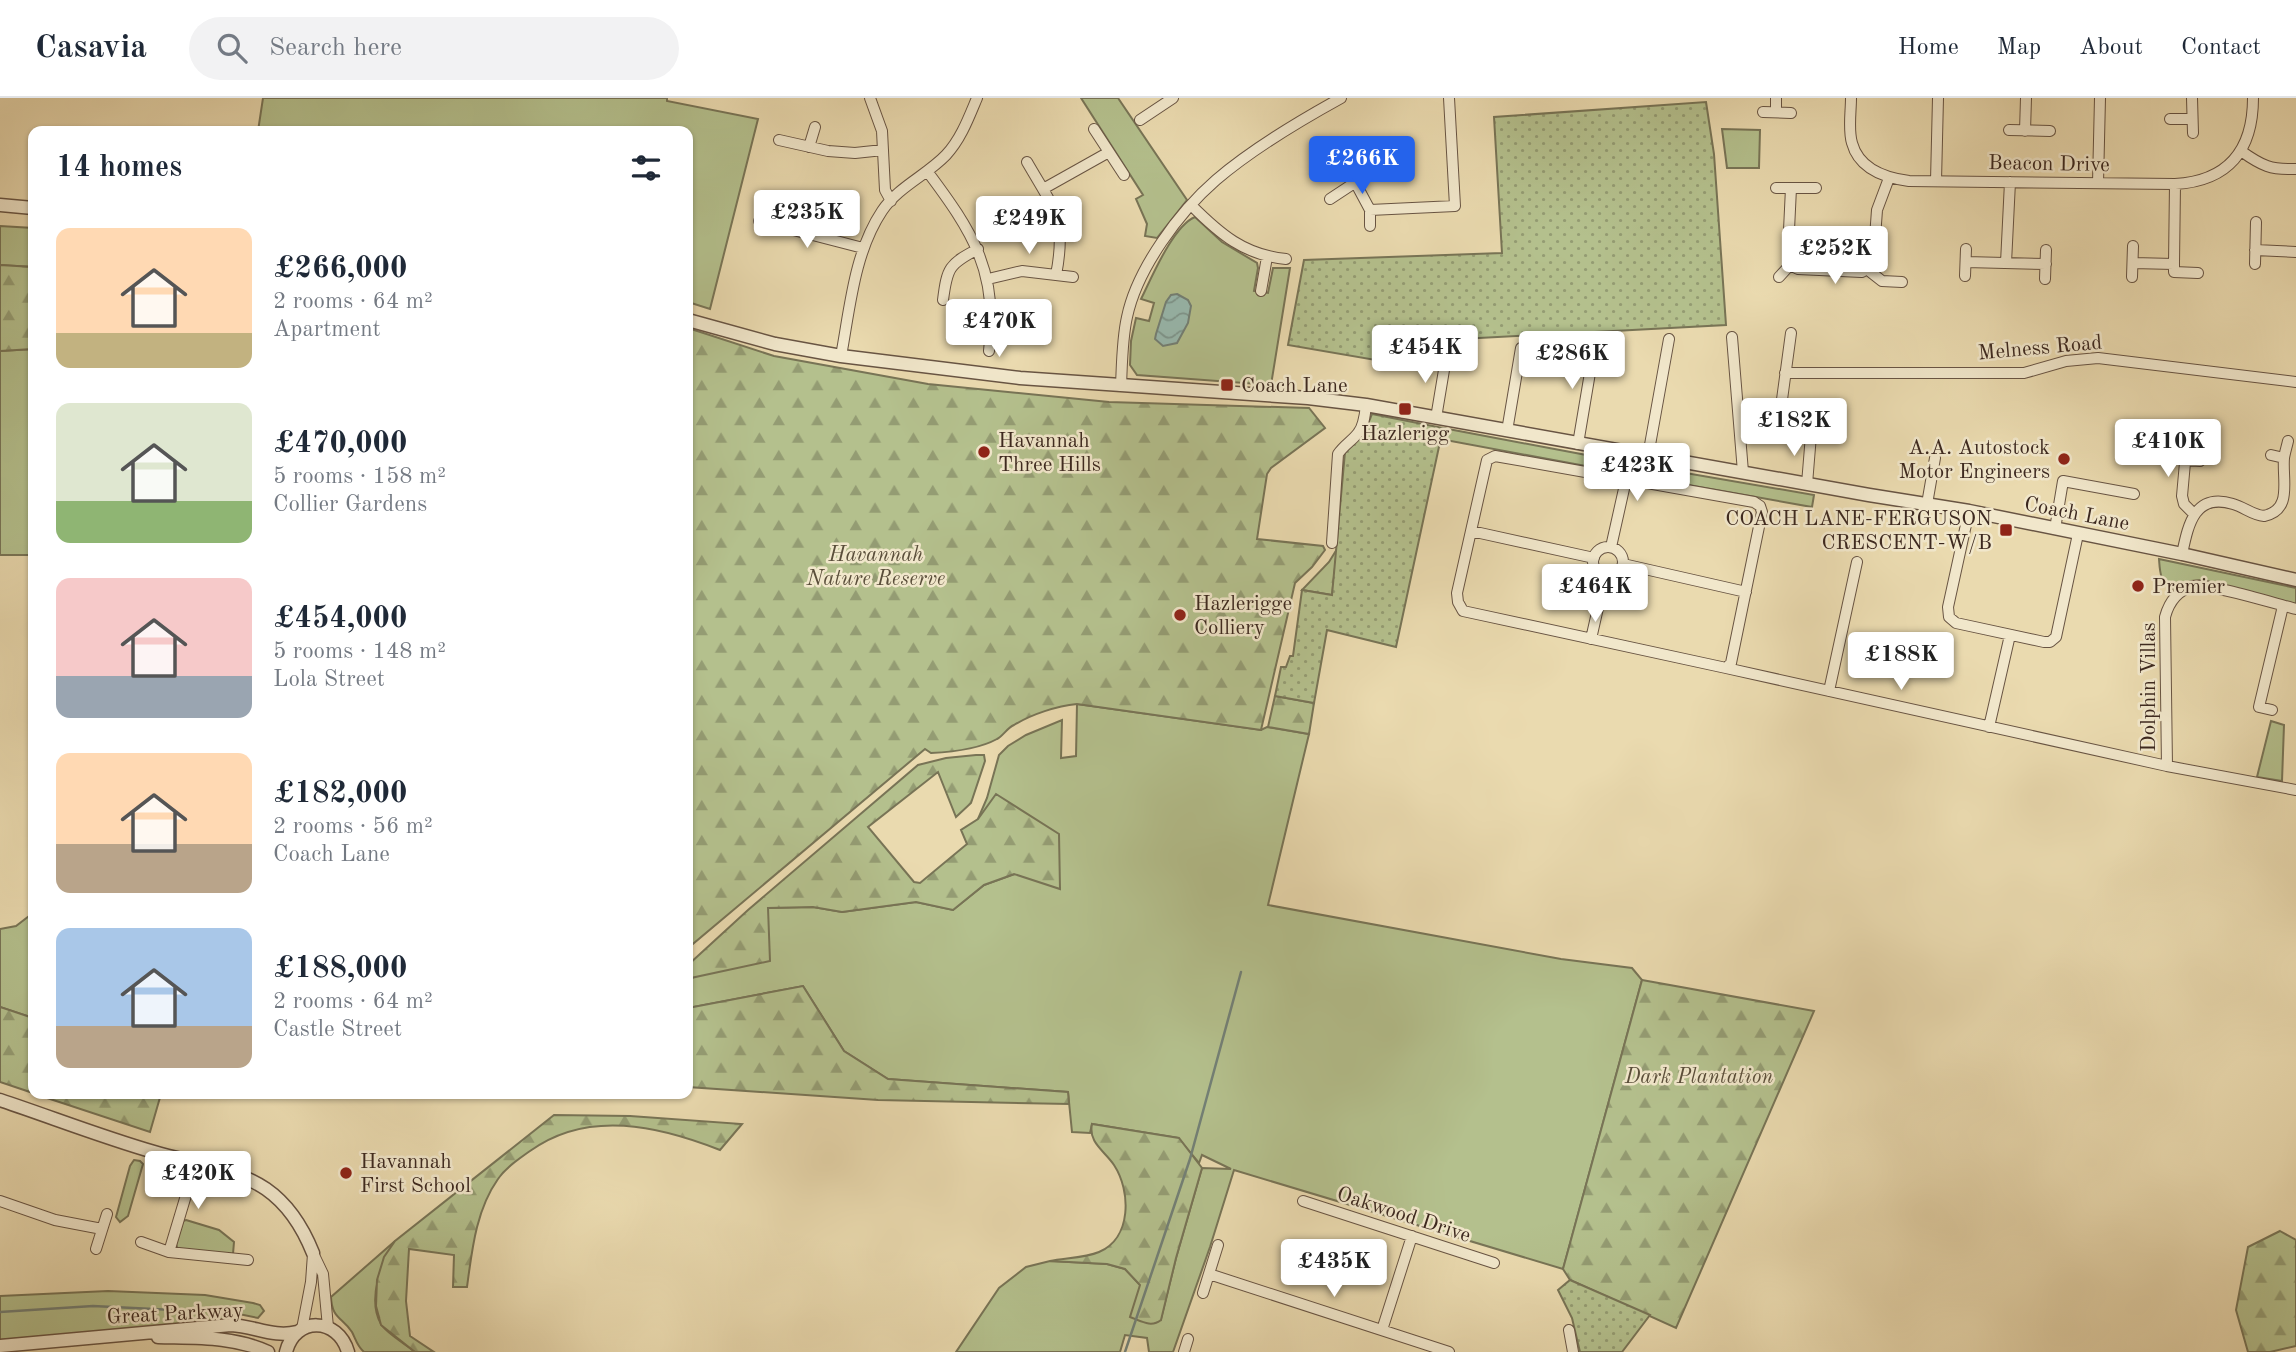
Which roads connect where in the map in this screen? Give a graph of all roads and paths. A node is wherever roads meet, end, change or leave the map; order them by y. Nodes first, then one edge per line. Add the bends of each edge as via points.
1 (870, 98) edge
2 (977, 98) edge
3 (1173, 98) edge
4 (1341, 98) edge
5 (1449, 98) edge
6 (1776, 98) edge
7 (1851, 98) edge
8 (1938, 98) edge
9 (2026, 98) edge
10 (2100, 98) edge
11 (2192, 98) edge
12 (2253, 98) edge
13 (1763, 112) dead end
14 (1776, 112) junction
15 (1791, 113) dead end
16 (2170, 119) dead end
17 (2193, 119) junction
18 (1140, 120) dead end
19 (815, 127) dead end
20 (1094, 129) dead end
21 (2009, 130) dead end
22 (2025, 131) junction
23 (2050, 131) dead end
24 (2193, 133) dead end
25 (779, 140) dead end
26 (810, 147) junction
27 (883, 150) junction
28 (2241, 151) junction
29 (1109, 152) junction
30 (1027, 162) dead end
31 (1377, 167) dead end
32 (2296, 169) edge
33 (927, 171) junction
34 (1124, 175) dead end
35 (1889, 178) junction
36 (1936, 181) junction
37 (1355, 182) junction
38 (2010, 182) junction
39 (2098, 183) junction
40 (2175, 184) junction
41 (1776, 188) dead end
42 (1791, 188) junction
43 (1815, 188) dead end
44 (1042, 189) junction
45 (1330, 199) dead end
46 (891, 201) junction
47 (0, 205) edge
48 (1191, 205) junction
49 (28, 208) edge
50 (1370, 210) junction
51 (759, 221) dead end
52 (2256, 222) dead end
53 (1370, 226) dead end
54 (2133, 246) dead end
55 (863, 248) junction
56 (978, 249) junction
57 (1966, 249) dead end
58 (2046, 250) dead end
59 (2255, 250) junction
60 (2296, 252) edge
61 (1267, 257) junction
62 (1286, 259) dead end
63 (1966, 262) junction
64 (2006, 263) junction
65 (2133, 263) junction
66 (2046, 264) junction
67 (2174, 264) junction
68 (2255, 264) dead end
69 (1790, 265) junction
70 (1868, 270) junction
71 (2198, 273) dead end
72 (1056, 275) junction
73 (1965, 276) dead end
74 (1073, 277) dead end
75 (1780, 277) dead end
76 (2132, 277) dead end
77 (988, 279) junction
78 (2045, 279) dead end
79 (1902, 282) dead end
80 (1261, 291) dead end
81 (943, 300) dead end
82 (693, 321) edge
83 (1791, 333) dead end
84 (1732, 337) dead end
85 (1669, 339) dead end
86 (1595, 342) dead end
87 (1521, 348) dead end
88 (989, 351) dead end
89 (841, 356) junction
90 (1446, 358) dead end
91 (1785, 373) junction
92 (2296, 382) edge
93 (1121, 386) junction
94 (1366, 405) junction
95 (1436, 418) junction
96 (1778, 429) dead end
97 (2188, 429) dead end
98 (1507, 431) junction
99 (1811, 435) dead end
100 (2288, 441) dead end
101 (1578, 444) junction
102 (1632, 453) junction
103 (2271, 455) dead end
104 (1648, 456) junction
105 (2284, 457) junction
106 (1935, 458) dead end
107 (2184, 460) junction
108 (2200, 461) dead end
109 (1743, 472) junction
110 (1626, 480) junction
111 (1807, 484) junction
112 (2134, 494) dead end
113 (1927, 504) junction
114 (1969, 511) junction
115 (2194, 514) junction
116 (2055, 529) junction
117 (1471, 531) junction
118 (2078, 534) junction
119 (1332, 543) dead end
120 (1611, 547) junction
121 (2182, 554) junction
122 (1594, 558) junction
123 (1857, 562) dead end
124 (1623, 564) junction
125 (1605, 577) junction
126 (2296, 579) edge
127 (1746, 592) junction
128 (2283, 606) junction
129 (2296, 610) edge
130 (2010, 635) junction
131 (1591, 639) junction
132 (1728, 666) junction
133 (1829, 691) junction
134 (2272, 710) dead end
135 (1989, 727) junction
136 (2167, 766) junction
137 (2296, 790) edge
138 (0, 1100) edge
139 (196, 1162) junction
140 (0, 1201) edge
141 (1303, 1201) dead end
142 (107, 1214) dead end
143 (102, 1229) junction
144 (1412, 1236) junction
145 (141, 1242) dead end
146 (1219, 1244) dead end
147 (96, 1249) dead end
148 (169, 1252) junction
149 (313, 1254) junction
150 (248, 1261) dead end
151 (1494, 1263) dead end
152 (1209, 1274) junction
153 (1203, 1293) dead end
154 (328, 1327) junction
155 (1382, 1330) junction
156 (1569, 1330) dead end
157 (300, 1331) junction
158 (96, 1336) junction
159 (1188, 1339) dead end
160 (0, 1346) edge
161 (268, 1352) edge
162 (286, 1352) edge
163 (348, 1352) edge
164 (1184, 1352) edge
165 (1449, 1352) edge
166 (1573, 1352) edge

1 - 27 street via 882,131
2 - 33 street via 955,144
3 - 18 street
4 - 48 street via 1218,179
5 - 50 street via 1455,206
6 - 14 street
7 - 35 street via 1852,142 1859,157
8 - 36 street
9 - 22 street
10 - 39 street
11 - 17 street
12 - 28 street, Beacon Drive via 2253,118
13 - 14 street
14 - 15 street
16 - 17 street
17 - 24 street
19 - 26 street
20 - 29 street
21 - 22 street
22 - 23 street
25 - 26 street
26 - 27 street via 828,152
27 - 46 street via 885,190
28 - 32 street via 2271,168
28 - 40 street, Beacon Drive via 2226,168 2193,183
29 - 34 street
29 - 44 street
30 - 44 street
31 - 37 street
33 - 46 street
33 - 56 street
35 - 36 street, Beacon Drive
35 - 70 street via 1877,210 1873,265
36 - 38 street, Beacon Drive
37 - 45 street
37 - 50 street
38 - 39 street, Beacon Drive
38 - 64 street
39 - 40 street, Beacon Drive
40 - 67 street
41 - 42 street
42 - 43 street
42 - 69 street
44 - 72 street via 1061,228
46 - 55 street
47 - 49 street
48 - 61 street via 1239,246
48 - 93 street via 1151,259 1137,287 1127,317
50 - 53 street
51 - 55 street
52 - 59 street
54 - 65 street
55 - 89 street
56 - 77 street
56 - 81 street via 946,275
57 - 63 street
58 - 66 street
59 - 60 street
59 - 68 street
61 - 62 street
61 - 80 street
63 - 64 street
63 - 73 street
64 - 66 street
65 - 67 street
65 - 76 street
66 - 78 street
67 - 71 street via 2174,272
69 - 70 street
69 - 75 street
70 - 79 street via 1882,281
72 - 74 street
72 - 77 street via 1022,271
77 - 88 street via 992,311
82 - 89 street, Coach Lane
83 - 91 street
84 - 109 street
85 - 104 street
86 - 101 street
87 - 98 street
89 - 93 street, Coach Lane via 1020,379
90 - 95 street
91 - 92 street, Melness Road via 2024,373 2098,358
91 - 96 street
93 - 94 street, Coach Lane
94 - 95 street, Coach Lane
94 - 119 street via 1359,433 1338,454
95 - 98 street, Coach Lane
97 - 107 street
98 - 101 street, Coach Lane
99 - 111 street
100 - 105 street
101 - 102 street, Coach Lane
102 - 104 street, Coach Lane
102 - 110 street
103 - 105 street
104 - 109 street, Coach Lane
105 - 115 street via 2284,500 2275,513 2258,516 2226,502 2209,504
106 - 113 street
107 - 108 street
107 - 115 street via 2183,500
109 - 111 street, Coach Lane
110 - 117 street via 1495,456 1487,460
110 - 120 street
110 - 127 street via 1760,506
111 - 113 street, Coach Lane
112 - 116 street via 2063,481
113 - 114 street, Coach Lane
114 - 116 street, Coach Lane
114 - 130 street via 1949,617 1956,623
115 - 121 street
116 - 118 street, Coach Lane
117 - 122 street
117 - 131 street, Dolphin Villas via 1457,593 1463,611
118 - 121 street, Coach Lane
118 - 130 street via 2056,637 2044,642
120 - 122 street via 1603,548
120 - 124 street via 1622,556
121 - 126 street, Coach Lane
122 - 125 street via 1597,571
123 - 133 street
124 - 125 street via 1613,576
124 - 127 street
125 - 131 street
127 - 132 street
128 - 129 street, Dolphin Villas
128 - 134 street via 2259,707
128 - 136 street, Dolphin Villas via 2202,586 2185,589 2168,605
130 - 135 street
131 - 132 street, Dolphin Villas
132 - 133 street, Dolphin Villas
133 - 135 street, Dolphin Villas
135 - 136 street, Dolphin Villas
136 - 137 street
138 - 139 street
139 - 148 street
139 - 149 street via 268,1191 297,1221
140 - 143 street via 55,1220
141 - 144 street, Oakwood Drive
142 - 143 street
143 - 147 street
144 - 151 street, Oakwood Drive
144 - 155 street
145 - 148 street
146 - 152 street
148 - 150 street via 222,1263
149 - 154 street via 323,1274
149 - 157 street
152 - 153 street
152 - 155 street
154 - 157 street, Great Parkway via 315,1325
154 - 163 street via 343,1339
155 - 165 street
156 - 166 street
157 - 158 street, Great Parkway via 277,1335 231,1325
157 - 162 street
158 - 160 street, Great Parkway
158 - 161 street, Great Parkway via 224,1339
159 - 164 street

